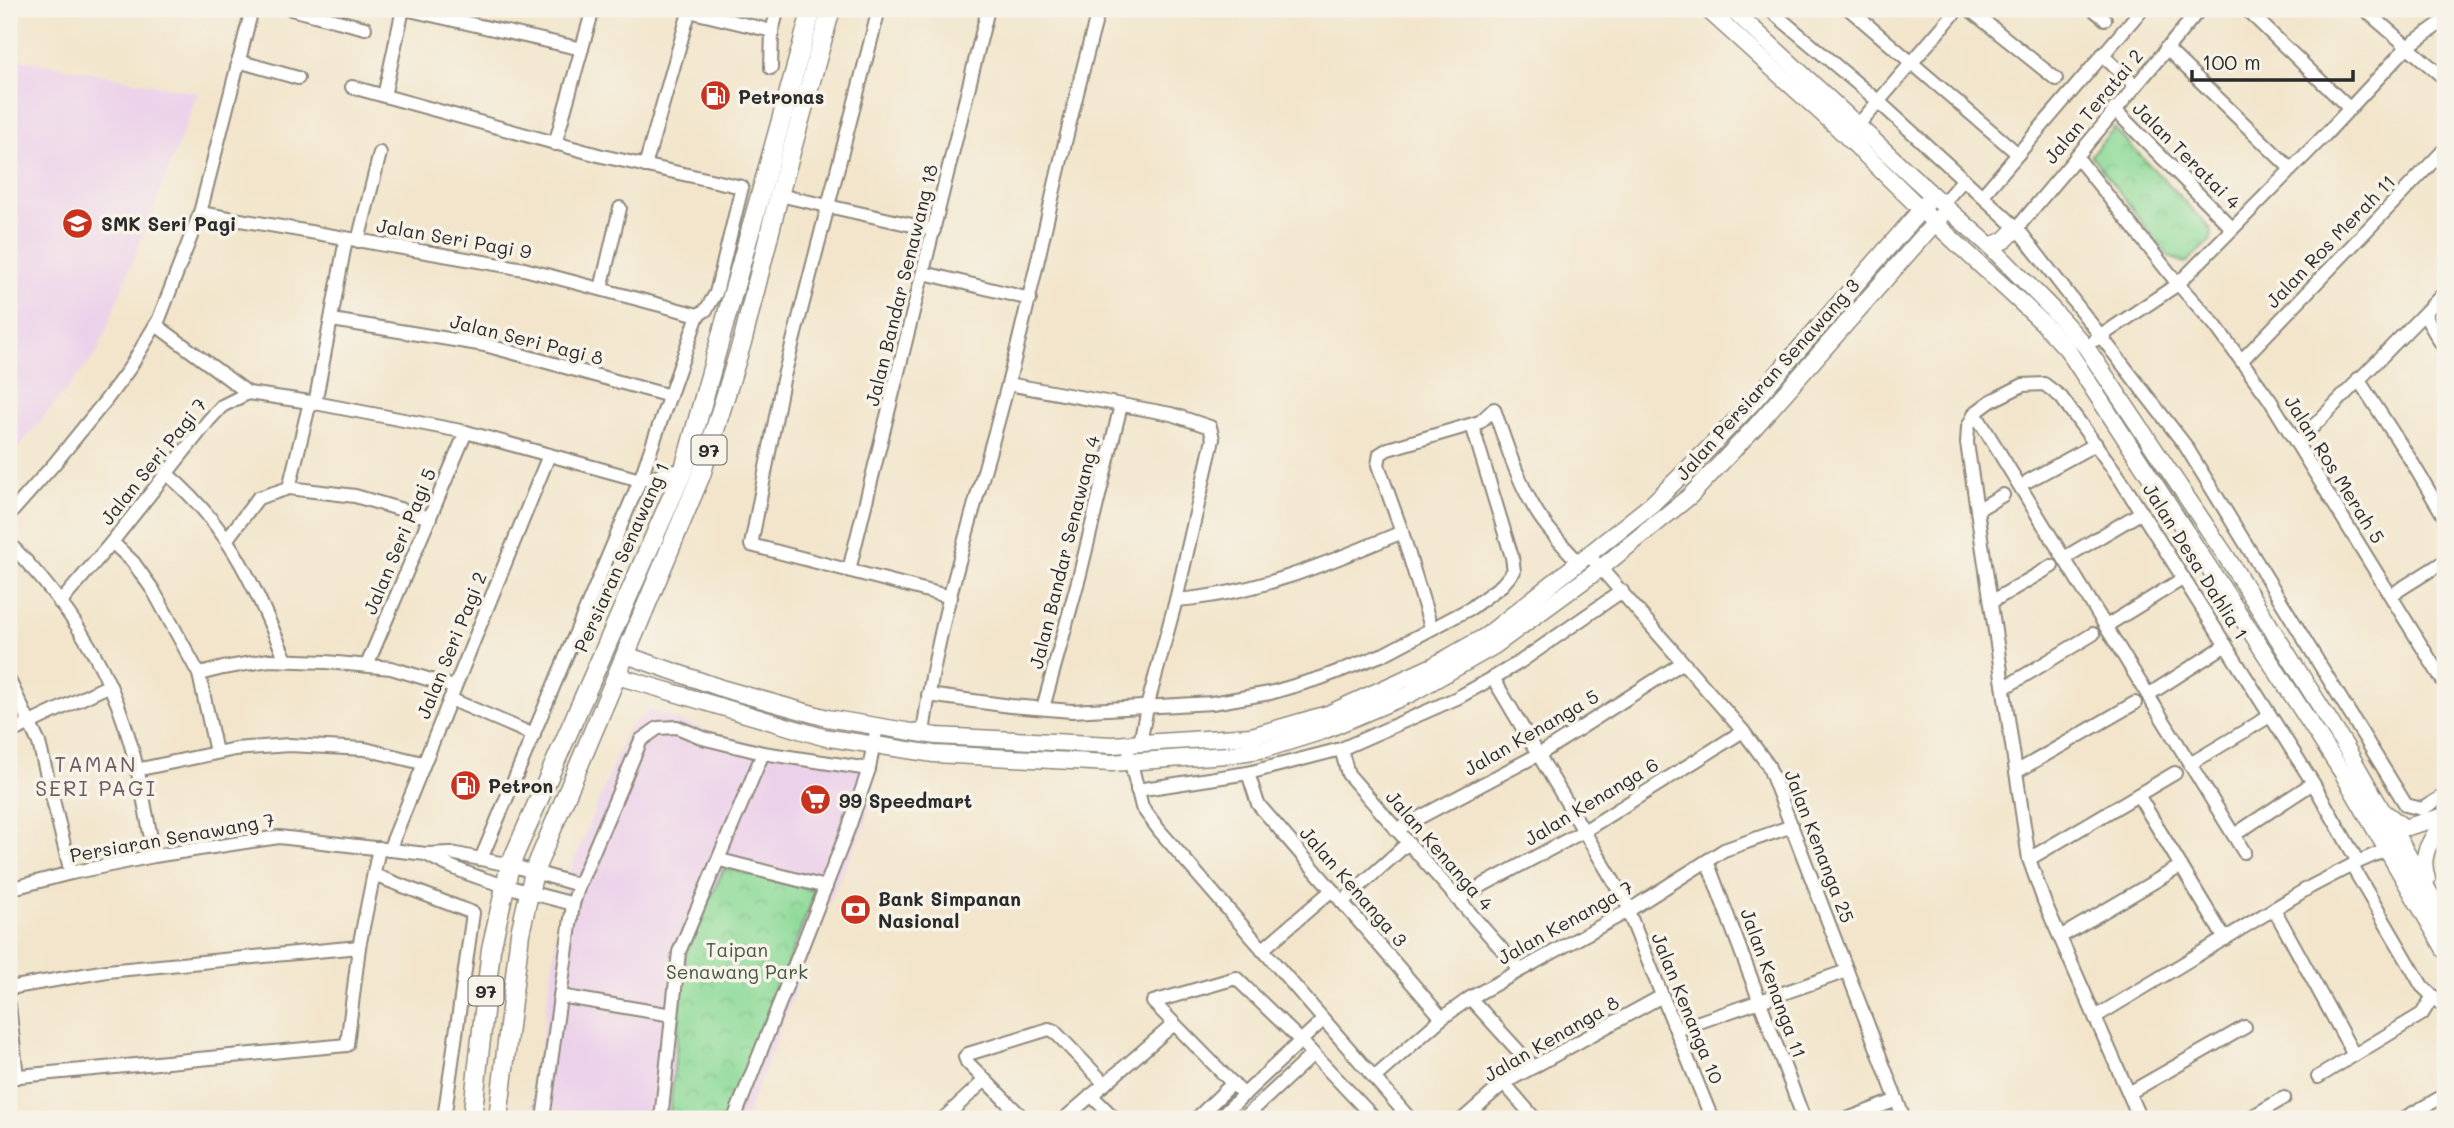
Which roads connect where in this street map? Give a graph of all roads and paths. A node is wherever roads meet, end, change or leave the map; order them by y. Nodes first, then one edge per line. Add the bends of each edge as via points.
1 (252, 9) edge
2 (291, 9) edge
3 (404, 9) edge
4 (593, 9) edge
5 (778, 9) edge
6 (812, 9) edge
7 (831, 9) edge
8 (879, 9) edge
9 (988, 9) edge
10 (1099, 9) edge
11 (1707, 9) edge
12 (1732, 9) edge
13 (1769, 9) edge
14 (1849, 9) edge
15 (1958, 9) edge
16 (1969, 9) edge
17 (2093, 9) edge
18 (2142, 9) edge
19 (2200, 9) edge
20 (2246, 9) edge
21 (2364, 9) edge
22 (689, 10) edge
23 (318, 12) edge
24 (338, 15) edge
25 (2105, 19) dead end
26 (2445, 20) edge
27 (365, 28) dead end
28 (772, 31) junction
29 (2407, 47) junction
30 (2166, 48) junction
31 (582, 49) junction
32 (2102, 55) junction
33 (238, 61) junction
34 (1913, 62) junction
35 (771, 68) dead end
36 (298, 78) dead end
37 (2056, 79) dead end
38 (2445, 79) edge
39 (2135, 85) junction
40 (352, 87) dead end
41 (384, 96) junction
42 (1879, 102) junction
43 (2115, 109) junction
44 (2350, 109) junction
45 (1858, 125) junction
46 (555, 144) junction
47 (2445, 149) edge
48 (380, 153) dead end
49 (2018, 153) junction
50 (2076, 156) junction
51 (645, 166) junction
52 (2291, 169) junction
53 (1964, 180) junction
54 (779, 195) junction
55 (1982, 195) junction
56 (1941, 203) junction
57 (828, 207) junction
58 (620, 208) dead end
59 (1921, 209) junction
60 (201, 213) junction
61 (1935, 223) junction
62 (2017, 228) junction
63 (2232, 228) junction
64 (934, 230) junction
65 (352, 240) junction
66 (1990, 246) junction
67 (923, 273) junction
68 (2178, 284) junction
69 (601, 289) junction
70 (2445, 292) edge
71 (1030, 299) junction
72 (2424, 314) junction
73 (698, 315) junction
74 (332, 320) junction
75 (156, 325) junction
76 (2101, 335) junction
77 (2086, 347) junction
78 (2445, 350) edge
79 (2242, 360) junction
80 (2358, 379) junction
81 (1008, 384) junction
82 (248, 393) junction
83 (670, 396) junction
84 (313, 403) junction
85 (1121, 405) junction
86 (1975, 414) junction
87 (1472, 425) junction
88 (466, 432) junction
89 (2297, 443) junction
90 (2096, 444) junction
91 (549, 455) junction
92 (684, 469) junction
93 (166, 473) junction
94 (640, 480) junction
95 (2028, 481) dead end
96 (289, 488) junction
97 (2003, 495) dead end
98 (1977, 510) junction
99 (2142, 512) junction
100 (9, 515) edge
101 (2445, 518) edge
102 (430, 519) junction
103 (1402, 532) junction
104 (227, 539) junction
105 (112, 542) junction
106 (9, 543) edge
107 (2064, 558) junction
108 (1584, 559) junction
109 (2445, 561) edge
110 (2052, 566) dead end
111 (1601, 568) junction
112 (849, 570) junction
113 (2184, 578) junction
114 (1622, 591) junction
115 (2391, 595) junction
116 (951, 597) junction
117 (1176, 600) junction
118 (1991, 602) junction
119 (60, 603) junction
120 (2106, 626) junction
121 (1431, 627) junction
122 (2093, 634) dead end
123 (2226, 645) junction
124 (626, 655) junction
125 (286, 660) junction
126 (1682, 663) junction
127 (367, 665) junction
128 (199, 674) junction
129 (617, 676) junction
130 (1493, 678) junction
131 (2444, 679) edge
132 (9, 680) edge
133 (110, 685) junction
134 (2004, 688) junction
135 (452, 693) junction
136 (928, 695) junction
137 (2148, 695) junction
138 (2135, 703) dead end
139 (1147, 707) junction
140 (1043, 708) junction
141 (2270, 716) junction
142 (30, 723) junction
143 (877, 726) junction
144 (1742, 731) junction
145 (9, 733) edge
146 (923, 734) junction
147 (534, 735) junction
148 (873, 744) junction
149 (1134, 744) junction
150 (1341, 749) junction
151 (216, 752) junction
152 (763, 753) junction
153 (1537, 755) junction
154 (1129, 762) junction
155 (422, 763) junction
156 (2190, 764) junction
157 (869, 769) junction
158 (136, 770) junction
159 (1248, 772) junction
160 (2016, 772) junction
161 (2175, 773) dead end
162 (2313, 783) junction
163 (1137, 789) junction
164 (2138, 794) junction
165 (2445, 795) edge
166 (2380, 809) junction
167 (2445, 817) edge
168 (1792, 826) junction
169 (1396, 830) junction
170 (1584, 831) junction
171 (2234, 835) junction
172 (1408, 843) junction
173 (2395, 846) junction
174 (384, 849) junction
175 (2244, 852) dead end
176 (426, 854) junction
177 (154, 856) junction
178 (481, 859) junction
179 (2029, 859) junction
180 (720, 860) junction
181 (1707, 861) junction
182 (2355, 864) junction
183 (510, 865) junction
184 (2181, 866) junction
185 (534, 872) junction
186 (71, 873) junction
187 (374, 875) junction
188 (505, 885) junction
189 (579, 885) junction
190 (826, 887) junction
191 (9, 889) edge
192 (1332, 890) junction
193 (528, 891) junction
194 (1457, 899) junction
195 (1342, 902) junction
196 (573, 904) junction
197 (2437, 905) junction
198 (2274, 909) junction
199 (1629, 910) junction
200 (2445, 920) edge
201 (2060, 937) junction
202 (2225, 939) junction
203 (359, 947) junction
204 (1262, 950) junction
205 (2445, 950) edge
206 (1520, 970) junction
207 (1847, 971) junction
208 (9, 988) edge
209 (560, 996) junction
210 (1662, 996) junction
211 (2433, 996) junction
212 (1470, 998) junction
213 (1760, 1002) junction
214 (9, 1004) edge
215 (2445, 1008) edge
216 (672, 1015) junction
217 (2095, 1017) junction
218 (1442, 1018) junction
219 (1323, 1020) junction
220 (1174, 1024) junction
221 (2245, 1027) dead end
222 (1676, 1030) junction
223 (1301, 1041) junction
224 (1313, 1054) junction
225 (2354, 1055) junction
226 (1533, 1067) junction
227 (13, 1077) edge
228 (2318, 1077) dead end
229 (1374, 1078) junction
230 (984, 1081) junction
231 (1233, 1083) junction
232 (1504, 1083) junction
233 (1105, 1084) junction
234 (2129, 1093) junction
235 (1244, 1095) junction
236 (2445, 1095) edge
237 (1091, 1096) junction
238 (2284, 1098) dead end
239 (1897, 1100) junction
240 (1368, 1117) edge
241 (444, 1119) edge
242 (472, 1119) edge
243 (498, 1119) edge
244 (543, 1119) edge
245 (661, 1119) edge
246 (734, 1119) edge
247 (943, 1119) edge
248 (1024, 1119) edge
249 (1065, 1119) edge
250 (1115, 1119) edge
251 (1196, 1119) edge
252 (1218, 1119) edge
253 (1243, 1119) edge
254 (1410, 1119) edge
255 (1463, 1119) edge
256 (1535, 1119) edge
257 (1712, 1119) edge
258 (1804, 1119) edge
259 (1847, 1119) edge
260 (1904, 1119) edge
261 (2140, 1119) edge
262 (2248, 1119) edge
263 (2403, 1119) edge

1 - 33 street
2 - 23 street
3 - 31 street
3 - 41 street
4 - 31 street
5 - 28 street
6 - 92 main road, Persiaran Senawang 1 / 97
7 - 54 main road, Persiaran Senawang 1 / 97
8 - 57 street
9 - 64 street, Jalan Bandar Senawang 18
10 - 71 street via 1078,82
11 - 59 street
12 - 45 street
13 - 42 street
14 - 34 street
15 - 34 street
16 - 37 street
17 - 25 street
18 - 32 street
19 - 30 street, Jalan Teratai 2
20 - 44 street
21 - 29 street
22 - 28 street
22 - 51 street
23 - 24 street
24 - 27 street
26 - 29 street
28 - 35 street
29 - 38 street
29 - 44 street
30 - 39 street, Jalan Teratai 2
30 - 52 street
31 - 46 street
32 - 39 street
32 - 49 street
33 - 36 street
33 - 60 street
34 - 42 street
34 - 49 street
39 - 43 street, Jalan Teratai 2
40 - 41 street
41 - 46 street
42 - 45 street
42 - 53 street
43 - 50 street, Jalan Teratai 2
43 - 63 street, Jalan Teratai 4
44 - 52 street
45 - 56 street
46 - 51 street
47 - 79 street, Jalan Ros Merah 11
48 - 65 street
49 - 55 street
50 - 62 street, Jalan Teratai 2
50 - 68 street, Jalan Ros Merah 5
51 - 73 street via 743,187 716,293
52 - 63 street
53 - 55 street
53 - 56 street
54 - 57 street
54 - 124 main road, Persiaran Senawang 1 / 97 via 743,339 701,475
55 - 62 street
56 - 59 street, Jalan Persiaran Senawang 3
56 - 61 street, Jalan Persiaran Senawang 3
56 - 66 street
57 - 64 street
57 - 112 street via 783,380 751,545
58 - 69 street
59 - 61 street
59 - 108 street, Jalan Persiaran Senawang 3 via 1709,448 1652,504
60 - 65 street, Jalan Seri Pagi 9
60 - 75 street
61 - 111 street, Jalan Persiaran Senawang 3 via 1690,496
61 - 173 street via 2067,349
62 - 66 street
62 - 76 street
63 - 68 street
64 - 67 street, Jalan Bandar Senawang 18
65 - 69 street, Jalan Seri Pagi 9 via 524,269
65 - 74 street
66 - 77 street
67 - 71 street
67 - 112 street, Jalan Bandar Senawang 18
68 - 76 street
68 - 79 street, Jalan Ros Merah 5
69 - 73 street, Jalan Seri Pagi 9
70 - 72 street
71 - 81 street
72 - 78 street
72 - 80 street
73 - 83 street
74 - 83 street, Jalan Seri Pagi 8 via 485,345
74 - 84 street
75 - 82 street
75 - 100 street via 106,400
76 - 77 street
76 - 165 street via 2185,445 2406,805 2422,809
77 - 166 street via 2226,556
79 - 89 street, Jalan Ros Merah 5
80 - 89 street
80 - 101 street
81 - 85 street
81 - 116 street
82 - 84 street
82 - 93 street, Jalan Seri Pagi 7 via 222,406
83 - 94 street
84 - 88 street
84 - 96 street
85 - 117 street via 1210,427 1213,439
85 - 140 street, Jalan Bandar Senawang 4
86 - 90 street, Jalan Desa Dahlia 1 via 2023,385 2044,384 2061,397
86 - 98 street via 1967,443
86 - 107 street
87 - 103 street via 1380,454 1378,465
87 - 108 street, Jalan Kenanga 25 via 1494,409 1510,460 1532,504 1550,531
87 - 121 street via 1514,570 1471,608
88 - 91 street
88 - 102 street, Jalan Seri Pagi 5
89 - 115 street, Jalan Ros Merah 5
90 - 95 street
90 - 99 street, Jalan Desa Dahlia 1
91 - 94 street
91 - 135 street, Jalan Seri Pagi 2
92 - 94 street
92 - 183 main road, Persiaran Senawang 1 / 97
93 - 104 street via 194,497
93 - 105 street, Jalan Seri Pagi 7
94 - 147 street
96 - 102 street via 355,496
96 - 104 street via 258,498
97 - 98 street
98 - 118 street
99 - 107 street
99 - 113 street, Jalan Desa Dahlia 1
102 - 127 street, Jalan Seri Pagi 5
103 - 117 street via 1257,588
103 - 121 street
104 - 125 street
105 - 119 street, Jalan Seri Pagi 7
105 - 128 street via 153,590
106 - 119 street
107 - 120 street
108 - 111 street, Jalan Kenanga 25
108 - 149 street, Jalan Persiaran Senawang 3 via 1486,636 1328,714 1252,736
109 - 115 street
110 - 118 street
111 - 114 street, Jalan Kenanga 25
111 - 154 street, Jalan Persiaran Senawang 3 via 1494,646 1410,694 1323,731 1265,749
112 - 116 street
113 - 120 street
113 - 123 street, Jalan Desa Dahlia 1
114 - 126 street, Jalan Kenanga 25
114 - 130 street
115 - 131 street, Jalan Ros Merah 5
116 - 136 street
117 - 139 street
118 - 134 street
119 - 133 street
120 - 137 street
121 - 139 street via 1384,654 1270,693
122 - 134 street
123 - 137 street
123 - 141 street, Jalan Desa Dahlia 1
124 - 129 main road, Persiaran Senawang 1 / 97
124 - 143 street, Jalan Persiaran Senawang 3 via 827,719
125 - 127 street
125 - 128 street
126 - 144 street, Jalan Kenanga 25
126 - 153 street, Jalan Kenanga 5
127 - 135 street via 413,673
128 - 151 street
129 - 148 street, Jalan Persiaran Senawang 3 via 823,737
129 - 185 main road, Persiaran Senawang 1 / 97
130 - 150 street
130 - 153 street, Jalan Kenanga 10
132 - 142 street
133 - 142 street
133 - 158 street
134 - 160 street
135 - 147 street
135 - 155 street, Jalan Seri Pagi 2
136 - 140 street
136 - 146 street
137 - 156 street
138 - 160 street
139 - 140 street
139 - 149 street
141 - 156 street
141 - 162 street, Jalan Desa Dahlia 1
142 - 145 street
142 - 186 street
143 - 146 street, Jalan Persiaran Senawang 3
143 - 148 street
144 - 168 street, Jalan Kenanga 25 via 1768,765
144 - 170 street, Jalan Kenanga 6
146 - 149 street, Jalan Persiaran Senawang 3
147 - 178 street
148 - 154 street, Jalan Persiaran Senawang 3 via 934,754
148 - 157 street
149 - 154 street
150 - 159 street
150 - 169 street, Jalan Kenanga 4 via 1348,774
151 - 155 street via 289,745 365,749
151 - 158 street
152 - 157 street
152 - 180 street
152 - 189 street via 677,727 657,728 641,740
153 - 169 street, Jalan Kenanga 5
153 - 170 street, Jalan Kenanga 10
154 - 163 street
155 - 174 street, Jalan Seri Pagi 2
156 - 171 street
157 - 190 street
158 - 177 street
159 - 163 street
159 - 192 street, Jalan Kenanga 3 via 1258,804
160 - 179 street
161 - 164 street
162 - 171 street
162 - 182 street, Jalan Desa Dahlia 1
163 - 204 street via 1142,807 1159,830
164 - 179 street
164 - 184 street
166 - 167 street via 2403,827
166 - 173 street
167 - 173 street
167 - 197 street via 2424,853 2423,867
168 - 181 street, Jalan Kenanga 7 via 1724,850
168 - 207 street, Jalan Kenanga 25
169 - 172 street, Jalan Kenanga 4
170 - 194 street, Jalan Kenanga 6
170 - 199 street, Jalan Kenanga 10
171 - 175 street
172 - 194 street, Jalan Kenanga 4
172 - 195 street
173 - 182 street
173 - 197 street
173 - 205 street
174 - 176 street, Persiaran Senawang 7
174 - 177 street, Persiaran Senawang 7 via 279,836
174 - 187 street, Jalan Seri Pagi 2
176 - 178 street, Persiaran Senawang 7
176 - 188 street
177 - 186 street, Persiaran Senawang 7
178 - 183 street, Persiaran Senawang 7
179 - 201 street
180 - 190 street
180 - 216 street via 679,951
181 - 199 street, Jalan Kenanga 7
181 - 213 street, Jalan Kenanga 11
182 - 198 street
182 - 211 street, Jalan Desa Dahlia 1 via 2422,986
183 - 185 street, Persiaran Senawang 7
183 - 188 main road, Persiaran Senawang 1 / 97
184 - 201 street
184 - 202 street
185 - 189 street, Persiaran Senawang 7
185 - 193 main road, Persiaran Senawang 1 / 97
186 - 191 street, Persiaran Senawang 7
187 - 203 street, Jalan Seri Pagi 2
187 - 241 street via 472,913
188 - 193 street
188 - 242 main road, Persiaran Senawang 1 / 97 via 491,949
189 - 196 street
190 - 246 street
192 - 195 street, Jalan Kenanga 3
192 - 204 street
193 - 196 street
193 - 243 main road, Persiaran Senawang 1 / 97
194 - 206 street, Jalan Kenanga 4
195 - 218 street, Jalan Kenanga 3
196 - 209 street
197 - 200 street
198 - 202 street
198 - 225 street
199 - 206 street, Jalan Kenanga 7
199 - 210 street, Jalan Kenanga 10
201 - 217 street
202 - 217 street
203 - 208 street via 107,971
203 - 227 street, Jalan Seri Pagi 2 via 347,1045
204 - 219 street
206 - 212 street, Jalan Kenanga 7
207 - 213 street
207 - 239 street, Jalan Kenanga 25
209 - 216 street
209 - 244 street
210 - 222 street, Jalan Kenanga 10
210 - 226 street, Jalan Kenanga 8
211 - 215 street
211 - 225 street via 2422,1014
212 - 218 street, Jalan Kenanga 7
212 - 226 street
213 - 222 street
213 - 258 street, Jalan Kenanga 11
214 - 227 street
216 - 245 street
217 - 234 street
218 - 229 street, Jalan Kenanga 7
219 - 223 street
219 - 229 street
220 - 223 street via 1153,1002 1236,978
220 - 231 street
220 - 233 street
221 - 234 street
222 - 257 street, Jalan Kenanga 10
223 - 224 street
223 - 235 street
224 - 240 street
224 - 253 street
225 - 228 street
226 - 232 street, Jalan Kenanga 8
229 - 254 street
230 - 233 street via 967,1062 968,1054 1049,1029
230 - 247 street
230 - 248 street
231 - 235 street
231 - 251 street
232 - 255 street, Jalan Kenanga 8
232 - 256 street
233 - 237 street
234 - 261 street
235 - 252 street
236 - 263 street
237 - 249 street
237 - 250 street
238 - 262 street
239 - 259 street
239 - 260 street, Jalan Kenanga 25

